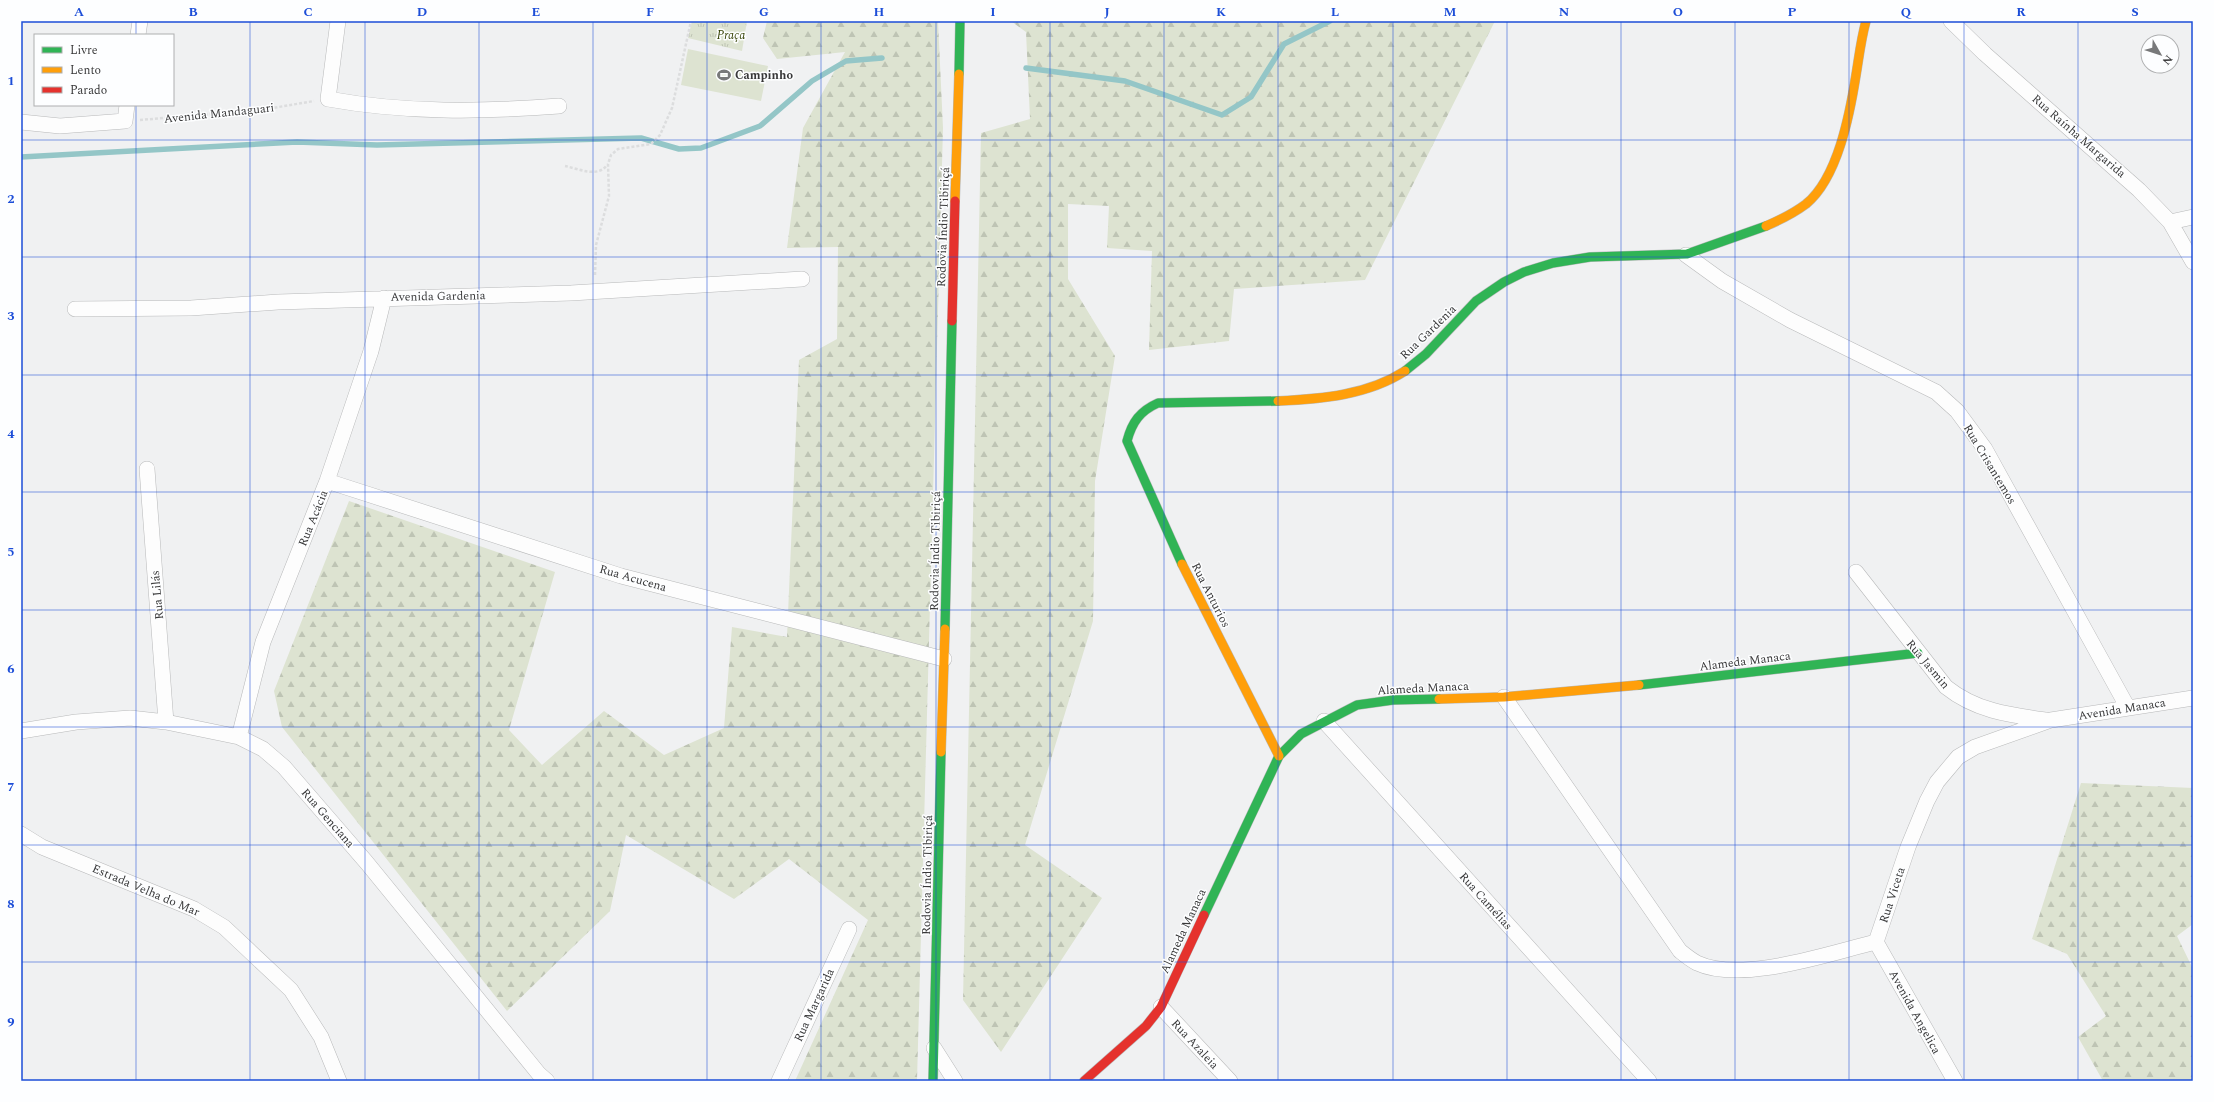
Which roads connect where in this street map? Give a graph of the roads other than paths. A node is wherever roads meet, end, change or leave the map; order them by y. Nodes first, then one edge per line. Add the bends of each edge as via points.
1 (140, 21) edge
2 (338, 21) edge
3 (960, 21) edge
4 (1866, 21) edge
5 (1951, 21) edge
6 (138, 34) edge
7 (127, 106) edge
8 (559, 106) dead end
9 (21, 122) edge
10 (2193, 217) edge
11 (2170, 222) junction
12 (1686, 255) junction
13 (2193, 262) edge
14 (802, 280) dead end
15 (384, 298) junction
16 (75, 309) dead end
17 (1127, 441) joint
18 (147, 469) dead end
19 (327, 481) junction
20 (1856, 572) dead end
21 (1918, 653) junction
22 (944, 659) junction
23 (1504, 697) junction
24 (2193, 698) edge
25 (2128, 708) junction
26 (2051, 720) junction
27 (1324, 721) junction
28 (166, 722) junction
29 (21, 731) edge
30 (239, 737) junction
31 (1279, 756) junction
32 (21, 834) edge
33 (849, 929) dead end
34 (1876, 942) junction
35 (1161, 1007) junction
36 (934, 1048) junction
37 (339, 1081) edge
38 (547, 1081) edge
39 (779, 1081) edge
40 (933, 1081) edge
41 (955, 1081) edge
42 (1084, 1081) edge
43 (1230, 1081) edge
44 (1649, 1081) edge
45 (1955, 1081) edge

1 - 6 street
2 - 8 street via 328,99 415,110 493,111
3 - 22 main road, Rodovia Índio Tibiriçá
4 - 12 main road via 1860,38 1855,84 1838,150 1820,188 1807,202 1758,229
5 - 11 street, Rua Raínha Margarida via 2140,190
7 - 9 street via 125,122 60,126
10 - 11 street
11 - 13 street, Rua Raínha Margarida
12 - 17 main road, Rua Gardenia via 1568,259 1536,267 1505,280 1479,299 1414,364 1392,379 1362,391 1305,400 1158,403 1146,408 1137,417 1131,426
12 - 25 street, Rua Crisantemos via 1722,281 1790,320 1936,392 1957,411 1985,449
14 - 15 street, Avenida Gardenia via 594,292
15 - 16 street, Avenida Gardenia via 191,308
15 - 19 street, Rua Acácia via 371,351
17 - 31 main road, Rua Anturios via 1177,554
18 - 28 street, Rua Lilás
19 - 22 street, Rua Acucena via 621,576
19 - 30 street, Rua Acácia via 263,642
20 - 21 street, Rua Jasmin
21 - 23 main road, Alameda Manaca via 1633,686
21 - 26 street, Rua Jasmin via 1946,687 1969,703 1989,711
22 - 36 main road, Rodovia Índio Tibiriçá
23 - 27 main road, Alameda Manaca via 1393,700 1357,705
23 - 34 street via 1680,951 1698,963 1737,970 1765,969
24 - 25 street, Avenida Manaca
25 - 26 street, Avenida Manaca
26 - 34 street, Rua Viceta via 1975,747 1958,757 1947,769 1927,801 1908,847
27 - 31 main road, Alameda Manaca via 1301,734
27 - 44 street, Rua Camélias
28 - 29 street, Rua Genciana via 130,718 76,722
28 - 30 street, Rua Genciana
30 - 38 street, Rua Genciana via 263,748 284,767
31 - 35 main road, Alameda Manaca
32 - 37 street, Estrada Velha do Mar via 42,847 194,909 224,927 291,990 321,1037
33 - 39 street, Rua Margarida
34 - 45 street, Avenida Angelica
35 - 42 main road, Alameda Manaca via 1146,1026
35 - 43 street, Rua Azaleia
36 - 40 main road, Rodovia Índio Tibiriçá
36 - 41 street

